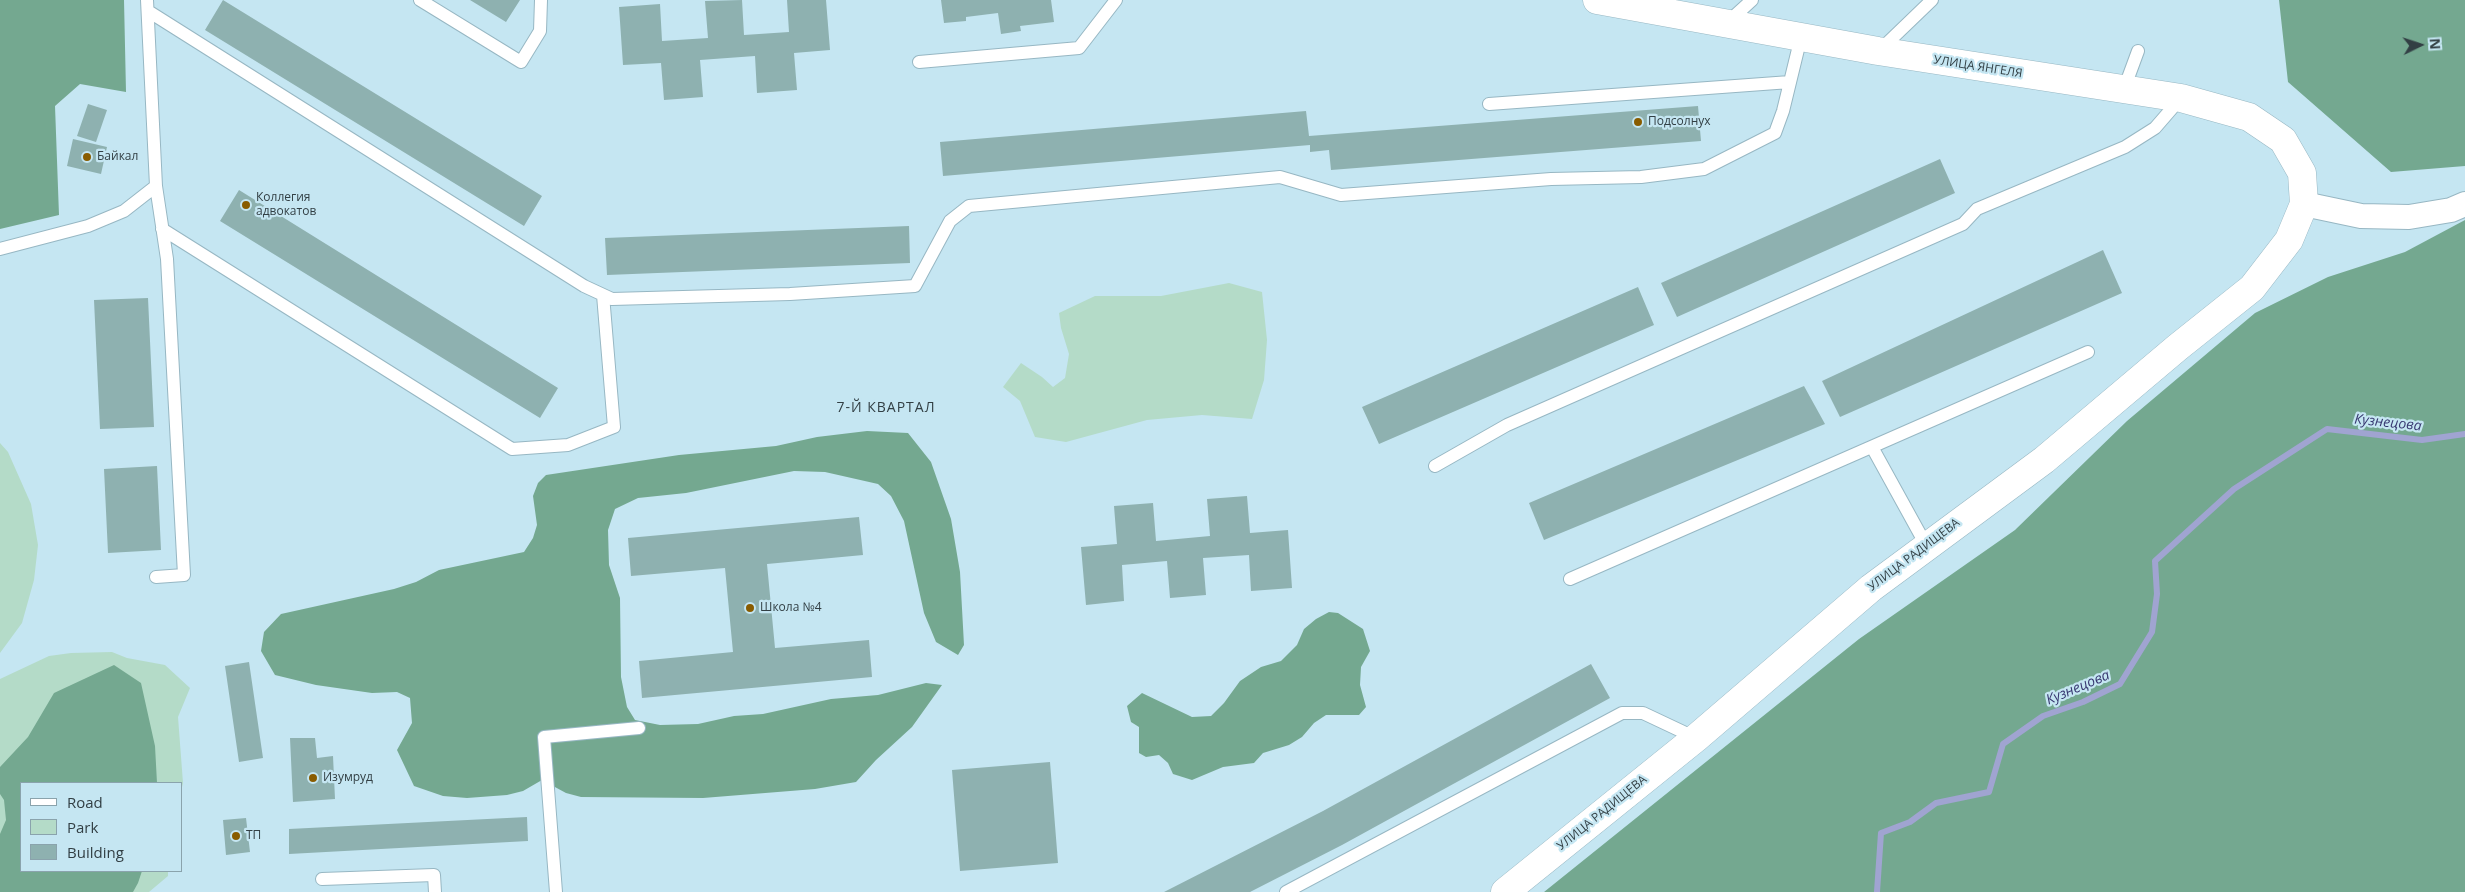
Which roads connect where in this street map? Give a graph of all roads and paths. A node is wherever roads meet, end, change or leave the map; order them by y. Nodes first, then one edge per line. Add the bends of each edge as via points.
1 (420, 0) edge
2 (542, 0) edge
3 (1116, 0) edge
4 (1597, 0) edge
5 (1752, 0) edge
6 (1932, 0) edge
7 (148, 6) edge
8 (1727, 24) junction
9 (1801, 37) junction
10 (1878, 51) junction
11 (2138, 51) dead end
12 (919, 62) dead end
13 (1790, 82) junction
14 (2124, 89) junction
15 (2181, 98) junction
16 (1489, 104) dead end
17 (156, 186) junction
18 (2304, 204) junction
19 (2465, 204) edge
20 (162, 229) junction
21 (0, 249) edge
22 (604, 295) junction
23 (2088, 352) dead end
24 (1872, 447) junction
25 (1435, 466) dead end
26 (1926, 545) junction
27 (156, 577) dead end
28 (1570, 579) dead end
29 (639, 728) dead end
30 (1696, 738) junction
31 (322, 879) dead end
32 (435, 892) edge
33 (556, 892) edge
34 (1286, 892) edge
35 (1504, 892) edge

1 - 2 lane via 520,62 540,31
3 - 12 lane via 1080,48
4 - 8 street, УЛИЦА ЯНГЕЛЯ
5 - 8 lane
6 - 10 lane
7 - 17 lane
7 - 22 lane via 584,286
8 - 9 street, УЛИЦА ЯНГЕЛЯ
9 - 10 street, УЛИЦА ЯНГЕЛЯ
9 - 13 lane
10 - 14 street, УЛИЦА ЯНГЕЛЯ
11 - 14 lane
13 - 16 lane
13 - 22 lane via 1775,134 1704,169 1641,178 1551,179 1341,195 1280,177 969,206 950,221 915,286 790,294 612,299
14 - 15 street, УЛИЦА ЯНГЕЛЯ
15 - 18 street, УЛИЦА ЯНГЕЛЯ via 2249,117 2283,140 2302,173
15 - 25 lane via 2155,128 2125,148 1977,209 1963,224 1508,425
17 - 20 lane
17 - 21 lane via 124,211 88,226
18 - 19 street via 2361,216 2409,217 2451,210
18 - 26 street, УЛИЦА РАДИЩЕВА via 2289,240 2252,288 2044,460
20 - 22 lane via 512,448 568,445 614,427
20 - 27 lane via 167,259 184,575
23 - 24 lane
24 - 26 lane
24 - 28 lane
26 - 30 street, УЛИЦА РАДИЩЕВА via 1870,588
29 - 33 lane via 544,737
30 - 34 lane via 1643,713 1622,713
30 - 35 street, УЛИЦА РАДИЩЕВА
31 - 32 lane via 434,875

